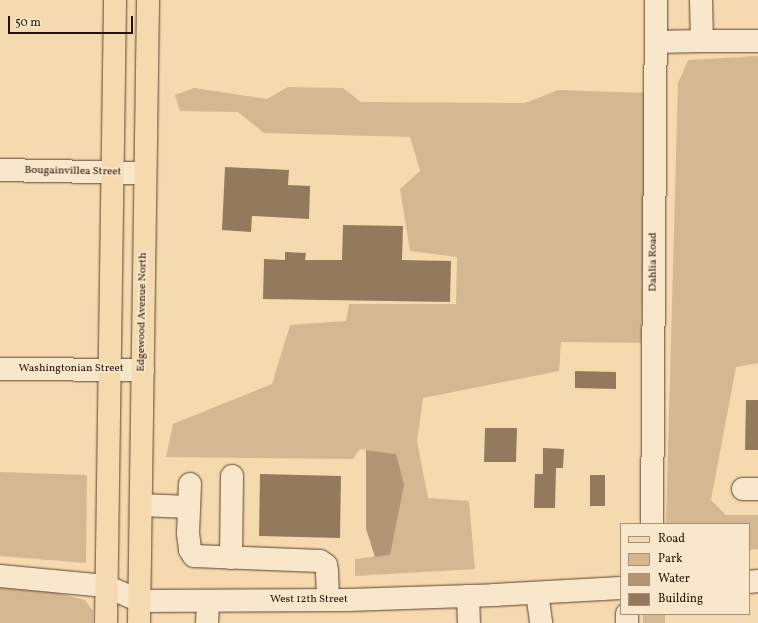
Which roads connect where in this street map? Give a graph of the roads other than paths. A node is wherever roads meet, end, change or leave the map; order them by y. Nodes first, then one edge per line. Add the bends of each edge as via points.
1 (115, 0) edge
2 (148, 0) edge
3 (656, 0) edge
4 (701, 0) edge
5 (702, 41) junction
6 (758, 41) edge
7 (656, 42) junction
8 (0, 170) edge
9 (112, 172) junction
10 (145, 173) junction
11 (0, 369) edge
12 (110, 370) junction
13 (143, 370) junction
14 (232, 476) dead end
15 (190, 484) dead end
16 (141, 505) junction
17 (189, 507) junction
18 (652, 523) edge
19 (231, 558) junction
20 (0, 576) edge
21 (106, 586) junction
22 (620, 588) edge
23 (537, 593) junction
24 (468, 596) junction
25 (328, 600) junction
26 (139, 601) junction
27 (208, 601) junction
28 (106, 623) edge
29 (139, 623) edge
30 (207, 623) edge
31 (469, 623) edge
32 (541, 623) edge

1 - 9 main road
2 - 10 main road, Edgewood Avenue North
3 - 7 street, Dahlia Road
4 - 5 street
5 - 6 street
5 - 7 street
7 - 18 street, Dahlia Road
8 - 9 street, Bougainvillea Street
9 - 10 street, Bougainvillea Street
9 - 12 main road
10 - 13 main road, Edgewood Avenue North
11 - 12 street, Washingtonian Street
12 - 13 street, Washingtonian Street
12 - 21 main road
13 - 16 main road, Edgewood Avenue North
14 - 19 street
15 - 17 street
16 - 17 street
16 - 26 main road, Edgewood Avenue North
17 - 19 street via 188,533 190,550 194,556
19 - 25 street via 320,560 326,564
20 - 21 street, West 12th Street
21 - 26 street, West 12th Street
21 - 28 main road
22 - 23 street, West 12th Street
23 - 24 street, West 12th Street
23 - 32 street
24 - 25 street, West 12th Street
24 - 31 street
25 - 27 street, West 12th Street
26 - 27 street, West 12th Street
26 - 29 main road, Edgewood Avenue North
27 - 30 street

